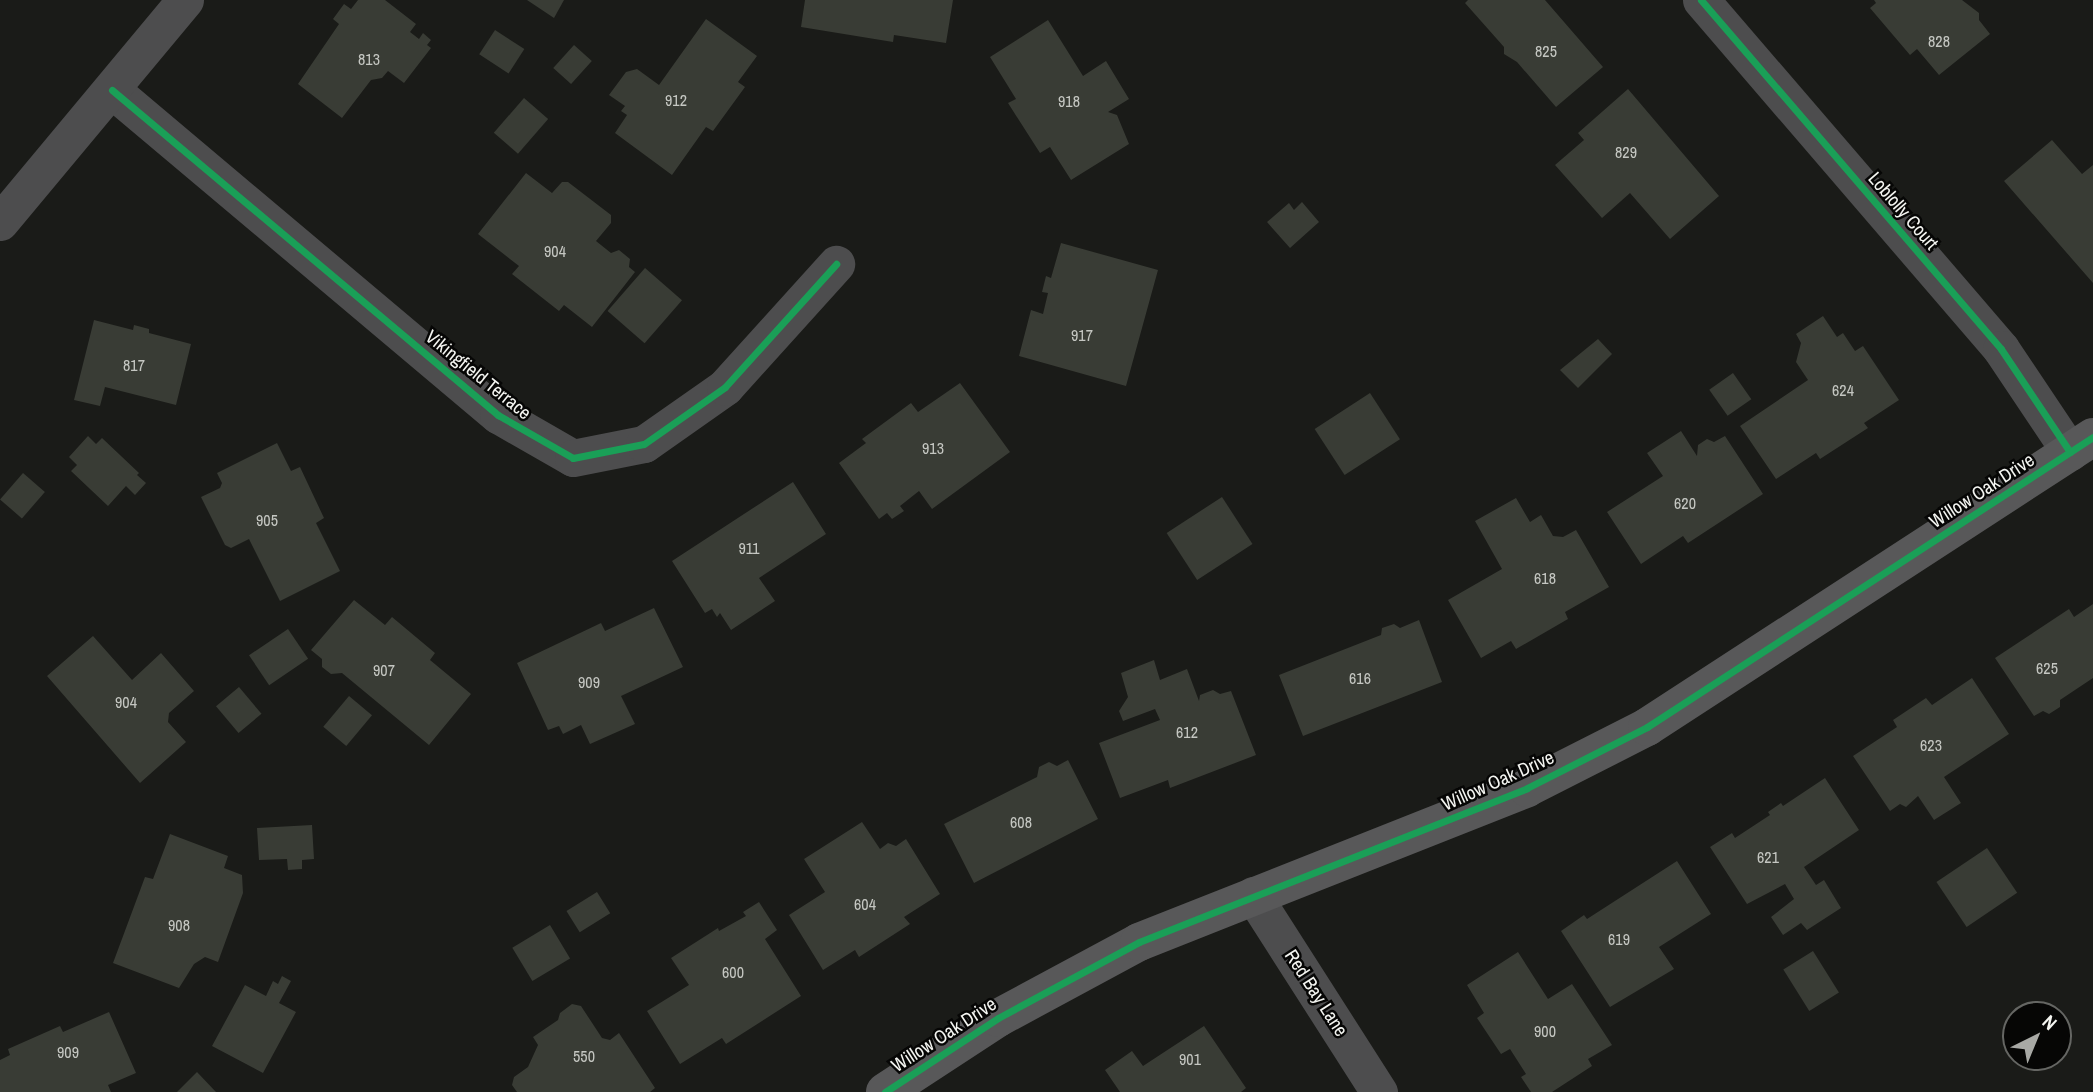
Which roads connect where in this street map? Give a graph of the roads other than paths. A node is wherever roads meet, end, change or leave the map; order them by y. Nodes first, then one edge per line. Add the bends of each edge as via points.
1 (185, 0) edge
2 (1701, 0) edge
3 (112, 90) junction
4 (0, 222) edge
5 (836, 264) dead end
6 (2081, 445) edge
7 (1253, 895) junction
8 (885, 1092) edge
9 (1379, 1092) edge

1 - 3 street
2 - 6 street, Loblolly Court
3 - 4 street
3 - 5 street, Vikingfield Terrace via 498,415 573,458 644,444 725,387
6 - 7 street, Willow Oak Drive via 1647,727 1527,788
7 - 8 street, Willow Oak Drive via 1139,942 998,1018
7 - 9 street, Red Bay Lane

